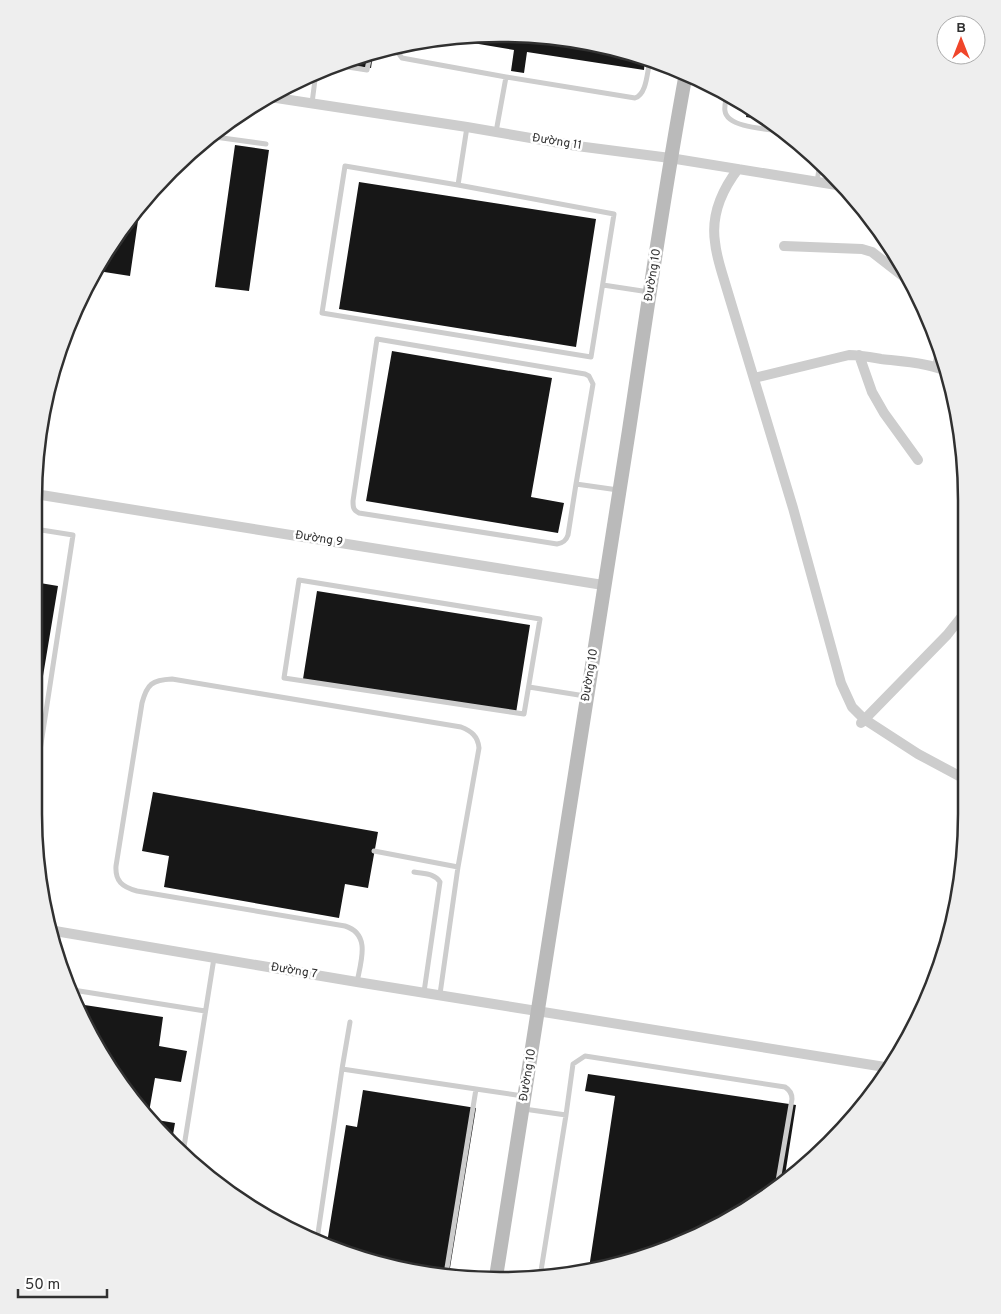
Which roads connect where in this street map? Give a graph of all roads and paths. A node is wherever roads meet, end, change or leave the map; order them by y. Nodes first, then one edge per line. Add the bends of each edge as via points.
1 (399, 54) edge
2 (369, 62) edge
3 (648, 67) edge
4 (352, 68) edge
5 (506, 77) junction
6 (684, 81) edge
7 (315, 82) edge
8 (282, 99) edge
9 (726, 102) edge
10 (312, 103) junction
11 (467, 127) junction
12 (767, 129) edge
13 (496, 132) junction
14 (221, 138) edge
15 (266, 144) dead end
16 (670, 158) junction
17 (738, 169) junction
18 (819, 172) edge
19 (817, 182) junction
20 (831, 184) edge
21 (458, 185) junction
22 (784, 246) dead end
23 (896, 271) edge
24 (602, 285) junction
25 (650, 292) junction
26 (859, 355) junction
27 (937, 367) edge
28 (754, 378) junction
29 (918, 460) dead end
30 (576, 484) junction
31 (619, 490) junction
32 (42, 495) edge
33 (42, 530) edge
34 (603, 585) junction
35 (958, 621) edge
36 (529, 687) junction
37 (586, 697) junction
38 (862, 721) junction
39 (42, 744) edge
40 (958, 775) edge
41 (374, 852) dead end
42 (458, 867) junction
43 (414, 872) dead end
44 (58, 932) edge
45 (214, 958) junction
46 (357, 982) junction
47 (78, 991) edge
48 (424, 992) junction
49 (440, 994) junction
50 (538, 1010) junction
51 (205, 1011) junction
52 (350, 1022) dead end
53 (882, 1067) edge
54 (342, 1069) junction
55 (476, 1089) junction
56 (524, 1103) junction
57 (566, 1115) junction
58 (184, 1144) edge
59 (779, 1177) edge
60 (318, 1234) edge
61 (447, 1269) edge
62 (541, 1270) edge
63 (497, 1272) edge

1 - 5 lane via 402,58
2 - 4 lane via 368,70
3 - 5 lane via 643,92 635,98
5 - 13 lane
6 - 16 street, Đường 10
7 - 10 lane
8 - 10 street, Đường 11
9 - 12 lane via 726,115 730,120
10 - 11 street, Đường 11
11 - 13 street, Đường 11
11 - 21 lane
13 - 16 street, Đường 11
14 - 15 lane
16 - 17 street, Đường 11
16 - 25 street, Đường 10
17 - 19 street, Đường 11
17 - 28 street via 719,203 714,242
18 - 19 lane
19 - 20 street, Đường 11
21 - 24 lane via 614,214
21 - 24 lane via 345,166 322,313 591,357
22 - 23 street via 862,249 872,252
24 - 25 lane
25 - 31 street, Đường 10
26 - 27 street
26 - 28 street
26 - 29 street via 872,392
28 - 38 street via 842,683
30 - 30 lane via 568,535 562,544 356,511 354,501 377,339 589,376 593,384
30 - 31 lane
31 - 34 street, Đường 10
32 - 34 street, Đường 9
33 - 39 lane via 73,535
34 - 37 street, Đường 10
35 - 38 street
36 - 36 lane via 540,619 299,580 284,678 524,714
36 - 37 lane
37 - 50 street, Đường 10
38 - 40 street
41 - 42 lane
42 - 46 lane via 479,748 475,735 469,730 172,679 148,686 142,703 116,866 120,882 137,890 352,928 363,944
42 - 49 lane
43 - 48 lane via 433,875 440,882
44 - 45 street, Đường 7
45 - 46 street, Đường 7
45 - 51 lane
46 - 48 street, Đường 7
47 - 51 lane
48 - 49 street, Đường 7
49 - 50 street, Đường 7
50 - 53 street, Đường 7
50 - 56 street, Đường 10
51 - 58 lane
52 - 54 lane
54 - 55 lane
54 - 60 lane
55 - 56 lane
55 - 61 lane
56 - 57 lane
56 - 63 street, Đường 10
57 - 59 lane via 573,1064 585,1056 785,1087 792,1094
57 - 62 lane

